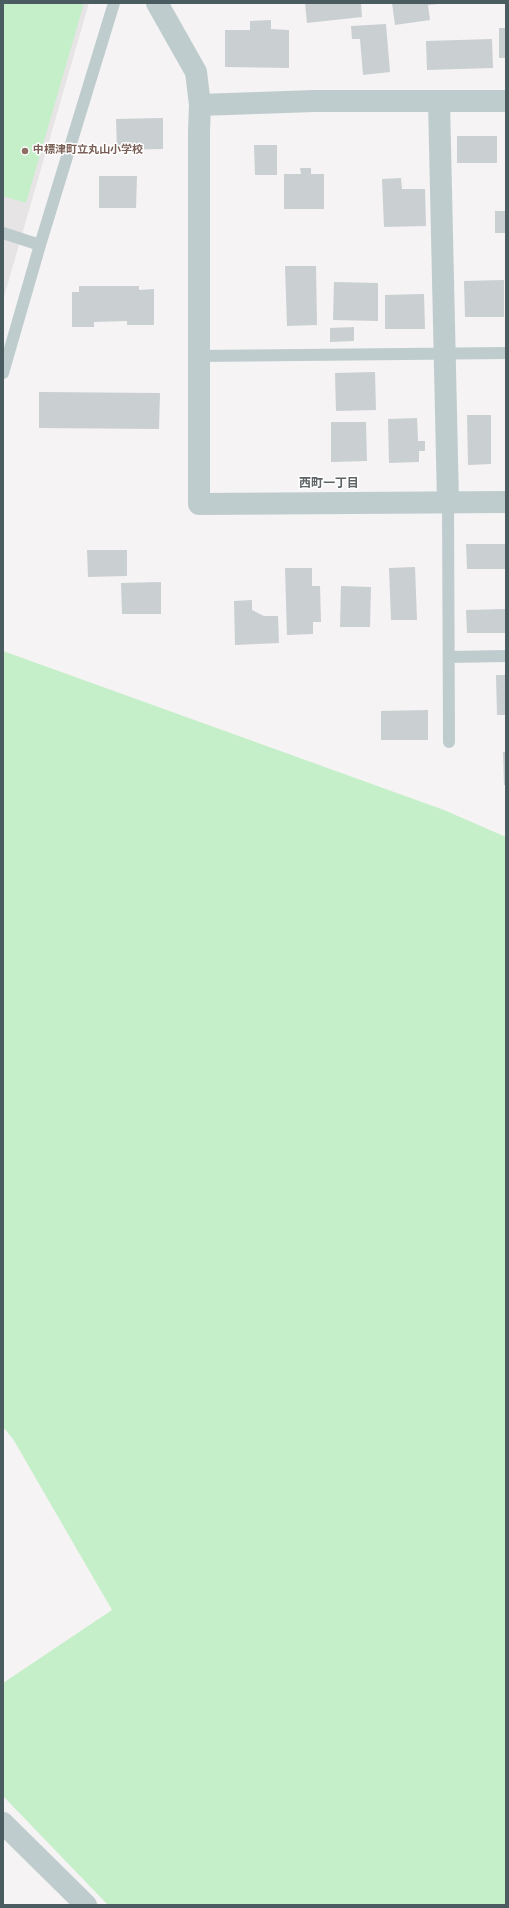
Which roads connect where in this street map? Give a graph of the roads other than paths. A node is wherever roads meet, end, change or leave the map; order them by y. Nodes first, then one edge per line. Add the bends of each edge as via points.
1 (114, 3) edge
2 (157, 3) edge
3 (439, 101) junction
4 (506, 101) edge
5 (200, 105) junction
6 (3, 233) edge
7 (40, 245) junction
8 (506, 353) edge
9 (445, 354) junction
10 (199, 356) junction
11 (3, 373) edge
12 (448, 502) junction
13 (506, 502) edge
14 (506, 656) edge
15 (448, 657) junction
16 (449, 742) dead end
17 (3, 1823) edge
18 (86, 1905) edge

1 - 7 lane
2 - 5 street via 196,72
3 - 4 street
3 - 5 street via 314,101
3 - 9 street
5 - 10 street
6 - 7 lane
7 - 11 lane
8 - 9 lane
9 - 10 lane
9 - 12 street
10 - 12 street via 199,504
12 - 13 street
12 - 15 lane
14 - 15 lane
15 - 16 lane
17 - 18 street

